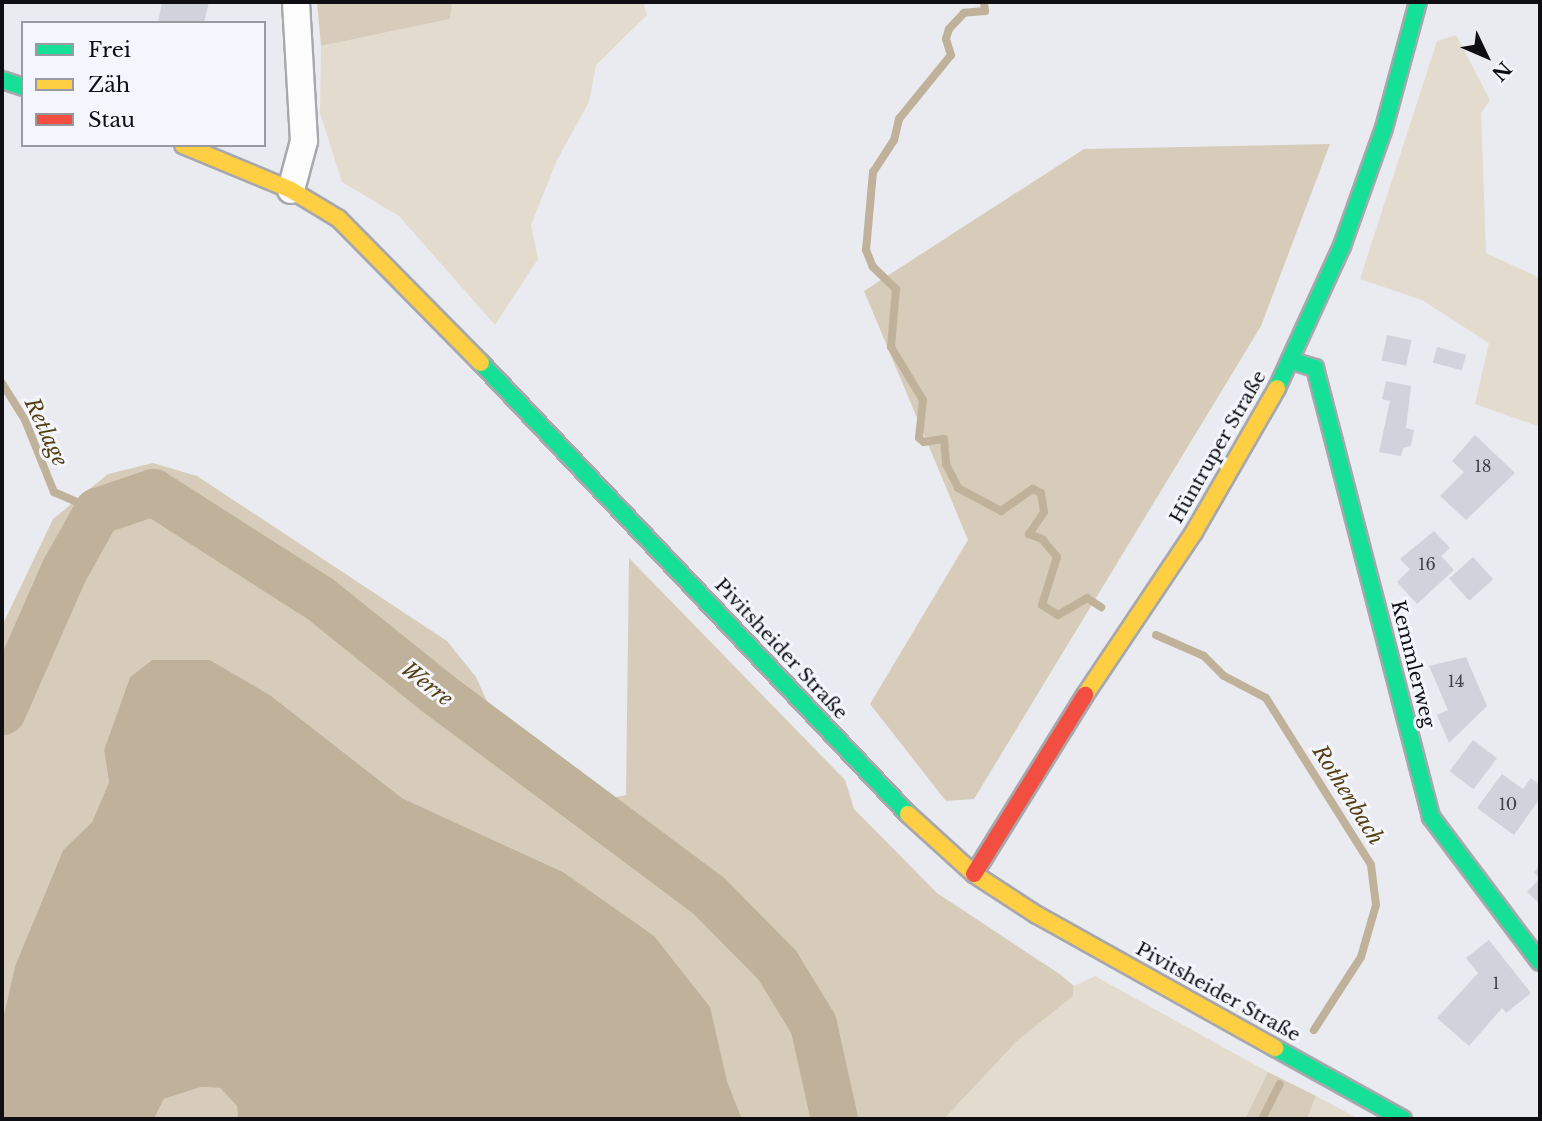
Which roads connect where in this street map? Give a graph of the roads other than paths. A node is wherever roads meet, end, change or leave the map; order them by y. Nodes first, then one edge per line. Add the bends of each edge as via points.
1 (296, 2) edge
2 (1418, 2) edge
3 (2, 80) edge
4 (21, 86) edge
5 (188, 147) edge
6 (291, 190) junction
7 (1292, 361) junction
8 (974, 874) junction
9 (1540, 962) edge
10 (1403, 1119) edge

1 - 6 street via 304,141
2 - 7 street, Hüntruper Straße via 1384,128 1342,246
3 - 4 street
5 - 6 street, Pivitsheider Straße
6 - 8 street, Pivitsheider Straße via 338,219 384,260 913,819
7 - 8 street, Hüntruper Straße via 1240,457
7 - 9 street, Kemmlerweg via 1315,368 1431,817
8 - 10 street, Pivitsheider Straße via 1048,922

